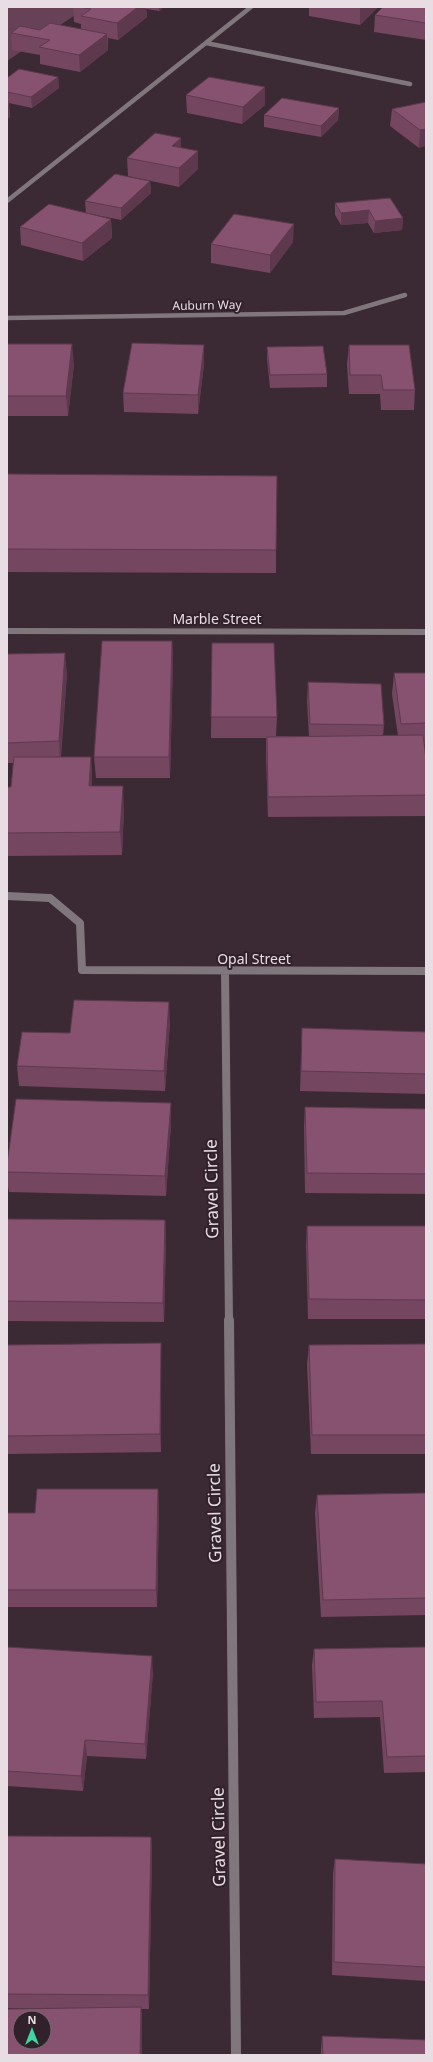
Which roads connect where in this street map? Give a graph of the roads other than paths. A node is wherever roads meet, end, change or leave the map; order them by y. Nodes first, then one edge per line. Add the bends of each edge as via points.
1 (251, 7) edge
2 (206, 43) junction
3 (410, 84) dead end
4 (7, 201) edge
5 (405, 295) dead end
6 (7, 318) edge
7 (7, 630) edge
8 (426, 632) edge
9 (7, 896) edge
10 (225, 971) junction
11 (426, 971) edge
12 (236, 2055) edge

1 - 2 street
2 - 3 street
2 - 4 street
5 - 6 street, Auburn Way via 344,313
7 - 8 street, Marble Street
9 - 10 street, Opal Street via 50,898 80,923 82,970
10 - 11 street, Opal Street
10 - 12 street, Gravel Circle

